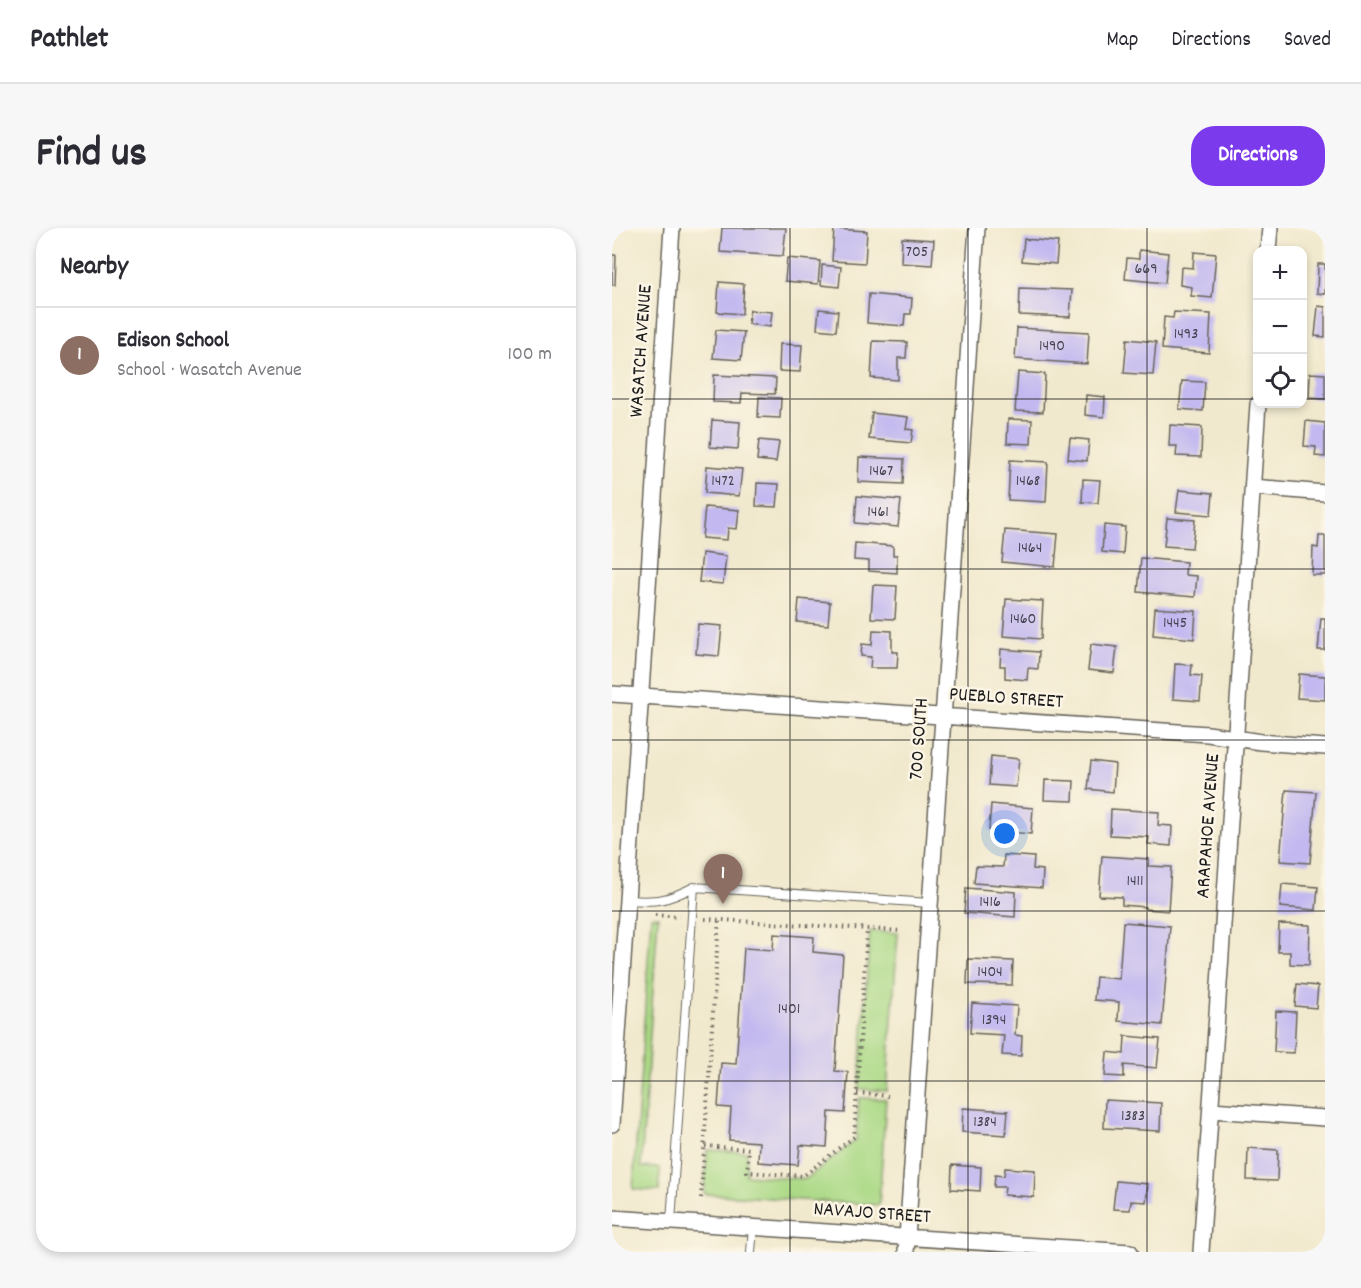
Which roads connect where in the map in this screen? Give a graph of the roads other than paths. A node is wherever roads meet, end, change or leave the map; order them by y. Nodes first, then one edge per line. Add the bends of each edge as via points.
1 (672, 228) edge
2 (977, 228) edge
3 (1270, 228) edge
4 (1268, 246) edge
5 (1258, 408) edge
6 (1253, 488) junction
7 (1325, 493) edge
8 (612, 694) edge
9 (640, 696) junction
10 (943, 716) junction
11 (1236, 738) junction
12 (1325, 747) edge
13 (694, 887) junction
14 (627, 900) junction
15 (930, 903) junction
16 (1210, 1110) junction
17 (1325, 1118) edge
18 (612, 1124) edge
19 (612, 1218) edge
20 (670, 1222) junction
21 (753, 1227) junction
22 (906, 1245) edge
23 (1056, 1250) edge
24 (751, 1252) edge
25 (1130, 1252) edge
26 (1201, 1252) edge

1 - 9 street, WASATCH AVENUE
2 - 10 street, 700 SOUTH
3 - 4 street
5 - 6 street, ARAPAHOE AVENUE
6 - 7 street
6 - 11 street, ARAPAHOE AVENUE
8 - 9 street, PUEBLO STREET
9 - 10 street, PUEBLO STREET
9 - 14 street, WASATCH AVENUE
10 - 11 street, PUEBLO STREET
10 - 15 street, 700 SOUTH
11 - 12 street, PUEBLO STREET
11 - 16 street, ARAPAHOE AVENUE
13 - 14 lane via 662,900
13 - 15 lane
13 - 20 lane
14 - 18 street, WASATCH AVENUE
15 - 22 street, 700 SOUTH
16 - 17 street
16 - 26 street, ARAPAHOE AVENUE
19 - 20 street, NAVAJO STREET
20 - 21 street, NAVAJO STREET
21 - 22 street, NAVAJO STREET
21 - 24 lane
22 - 23 street, NAVAJO STREET
23 - 25 street, NAVAJO STREET

